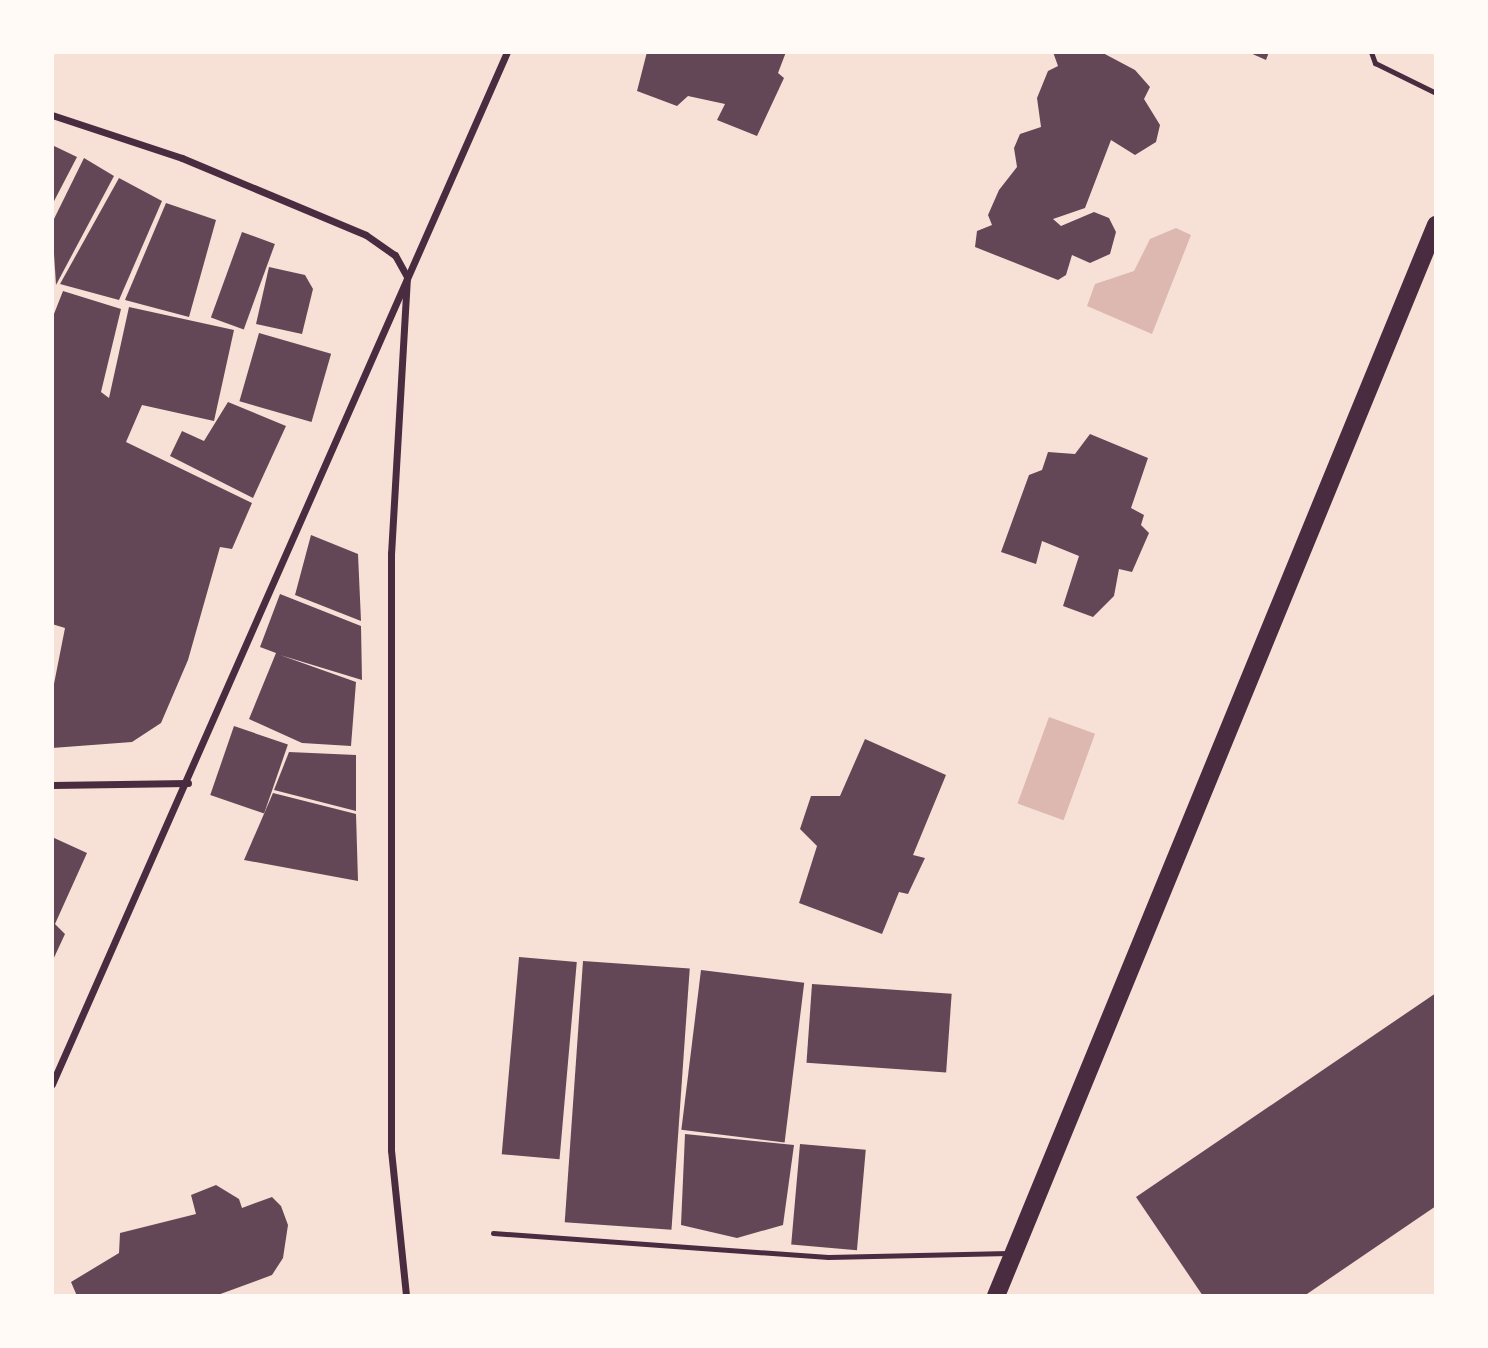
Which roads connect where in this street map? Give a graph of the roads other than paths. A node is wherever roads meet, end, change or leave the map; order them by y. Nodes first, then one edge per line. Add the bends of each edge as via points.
1 (508, 52) edge
2 (1371, 52) edge
3 (1436, 93) edge
4 (52, 114) edge
5 (1436, 225) edge
6 (407, 276) junction
7 (188, 783) junction
8 (52, 785) edge
9 (52, 1084) edge
10 (493, 1233) dead end
11 (1012, 1253) junction
12 (406, 1296) edge
13 (996, 1296) edge

1 - 6 street
2 - 3 lane via 1375,63
4 - 6 street via 182,158 366,235 395,255
5 - 11 main road
6 - 7 street
6 - 12 street via 391,554 391,1164
7 - 8 street
7 - 9 street
10 - 11 lane via 828,1257
11 - 13 main road

